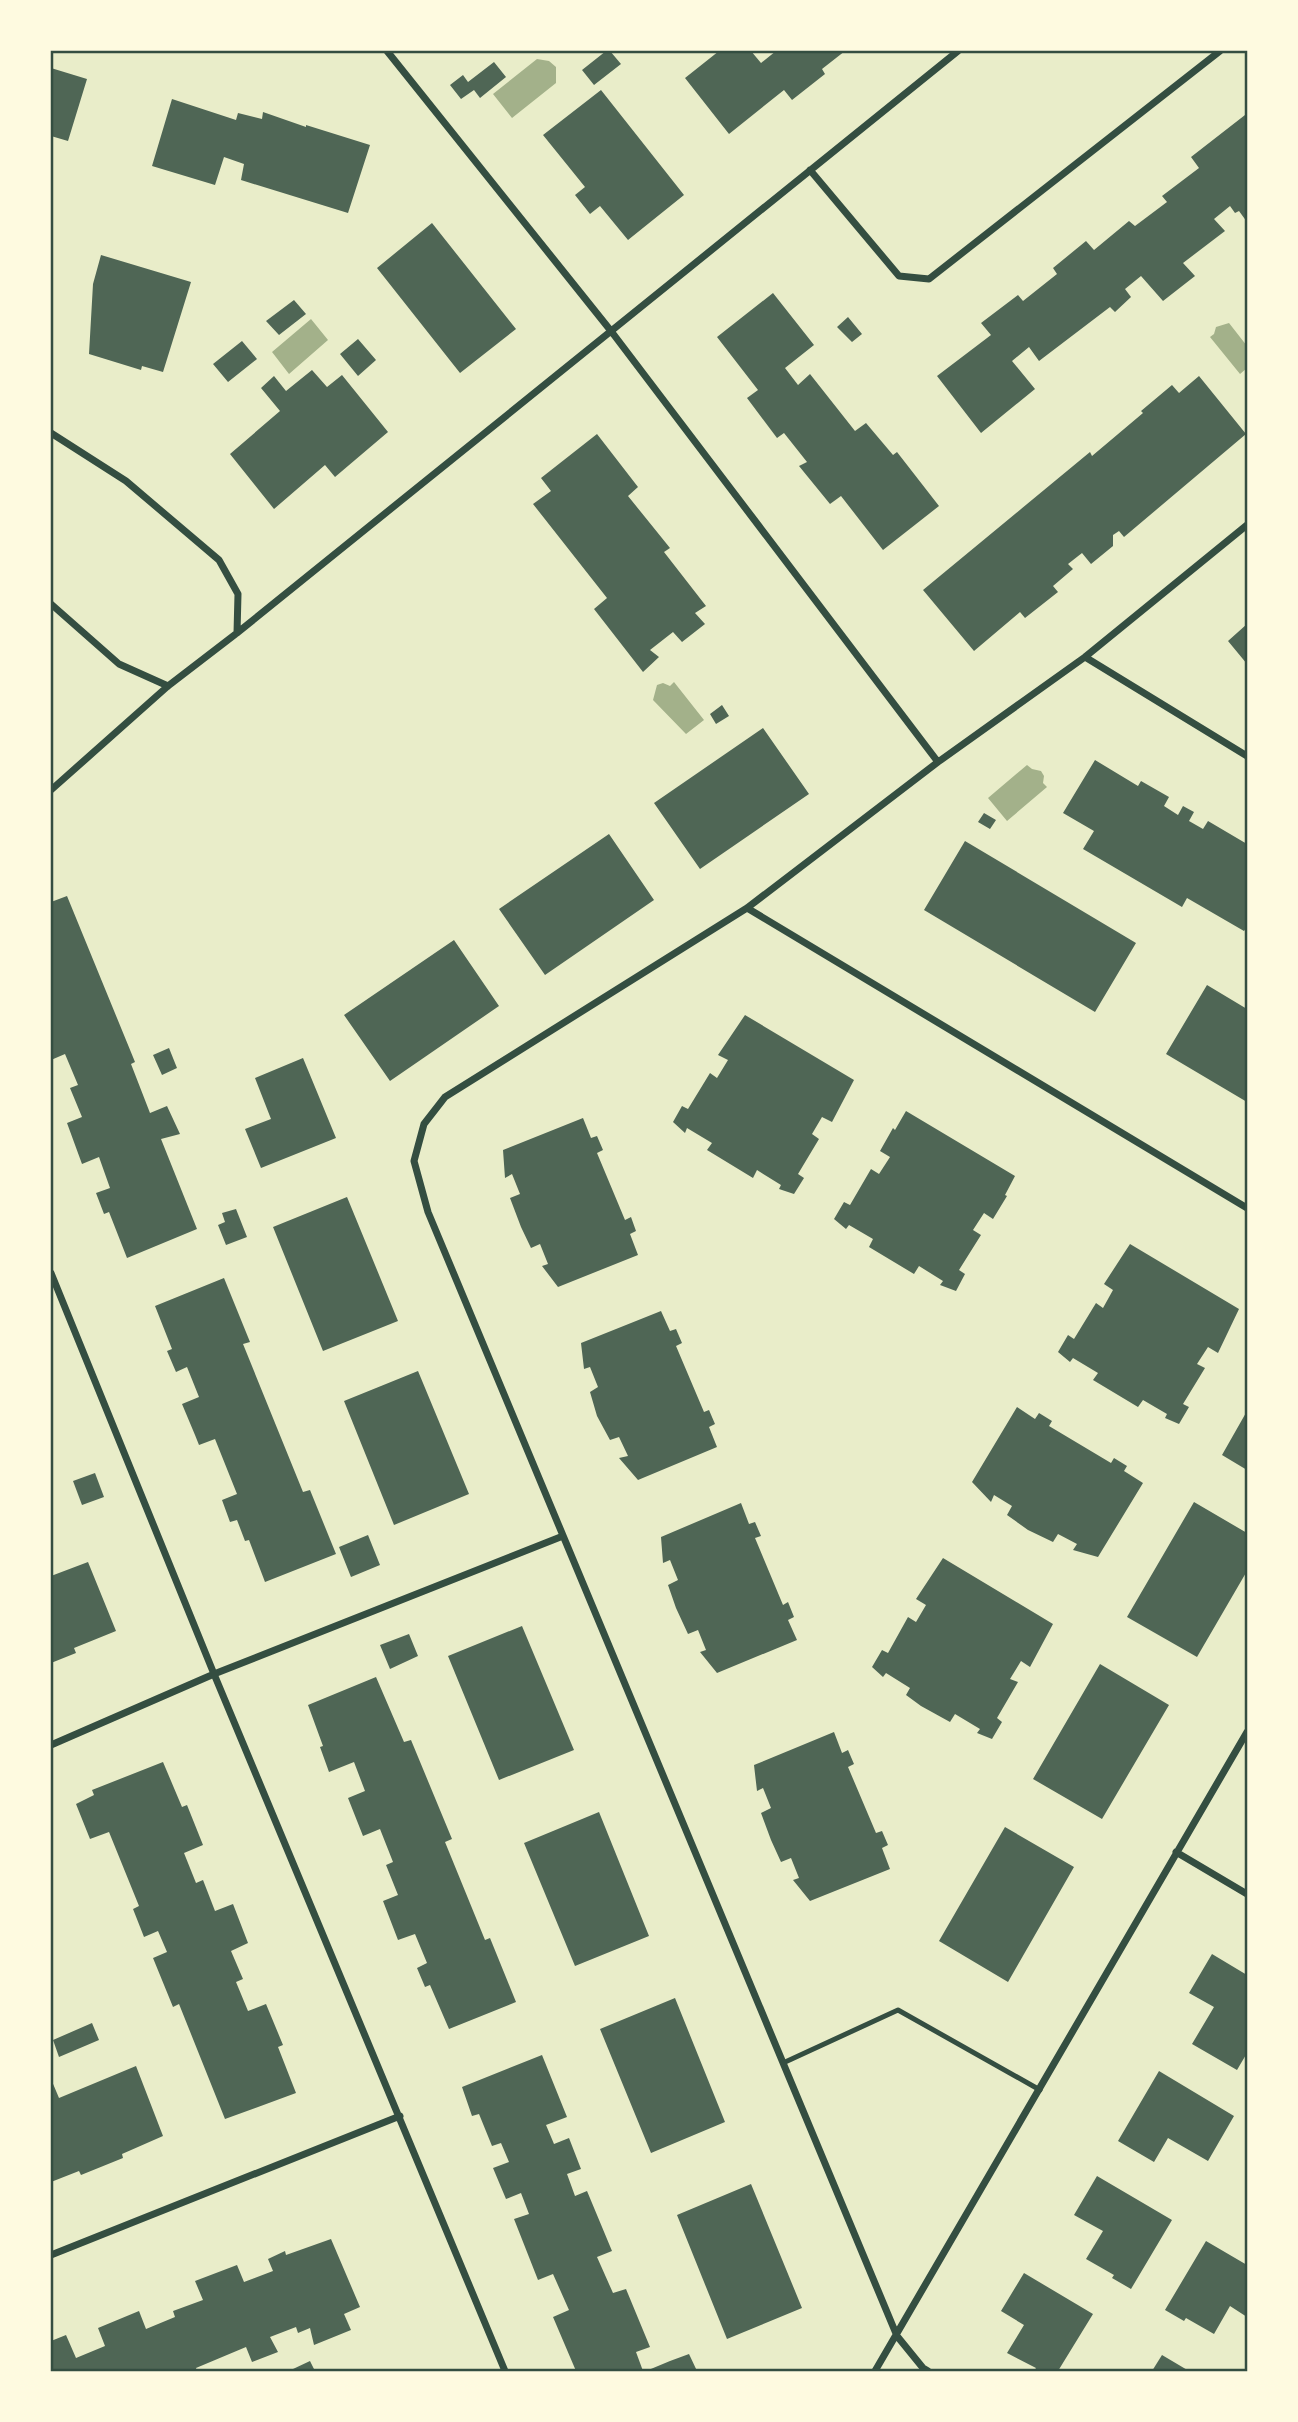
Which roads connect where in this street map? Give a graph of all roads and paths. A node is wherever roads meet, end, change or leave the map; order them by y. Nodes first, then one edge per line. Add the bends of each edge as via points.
1 (387, 51) edge
2 (958, 51) edge
3 (1220, 51) edge
4 (810, 170) junction
5 (611, 331) junction
6 (51, 433) edge
7 (1247, 525) edge
8 (51, 604) edge
9 (237, 633) junction
10 (1085, 657) junction
11 (168, 685) junction
12 (1247, 756) edge
13 (938, 762) junction
14 (51, 790) edge
15 (747, 908) junction
16 (1247, 1208) edge
17 (51, 1273) edge
18 (563, 1536) junction
19 (214, 1674) junction
20 (1247, 1732) edge
21 (51, 1745) edge
22 (1176, 1852) junction
23 (1247, 1894) edge
24 (783, 2063) junction
25 (1040, 2090) junction
26 (400, 2116) junction
27 (51, 2255) edge
28 (897, 2336) junction
29 (505, 2371) edge
30 (876, 2371) edge
31 (928, 2371) edge

1 - 5 street
2 - 4 street
3 - 4 street via 929,279 899,276
4 - 5 street
5 - 9 street
5 - 13 street
6 - 9 street via 126,481 219,560 238,594
7 - 10 street
8 - 11 street via 119,664
9 - 11 street
10 - 12 street
10 - 13 street
11 - 14 street
13 - 15 street
15 - 16 street
15 - 18 street via 445,1097 424,1124 414,1161 428,1212
17 - 19 street
18 - 19 street
18 - 24 street
19 - 21 street
19 - 26 street
20 - 22 street
22 - 23 street
22 - 25 street
24 - 25 lane via 898,2010
24 - 28 street
25 - 28 street
26 - 27 street
26 - 29 street
28 - 30 street
28 - 31 street

